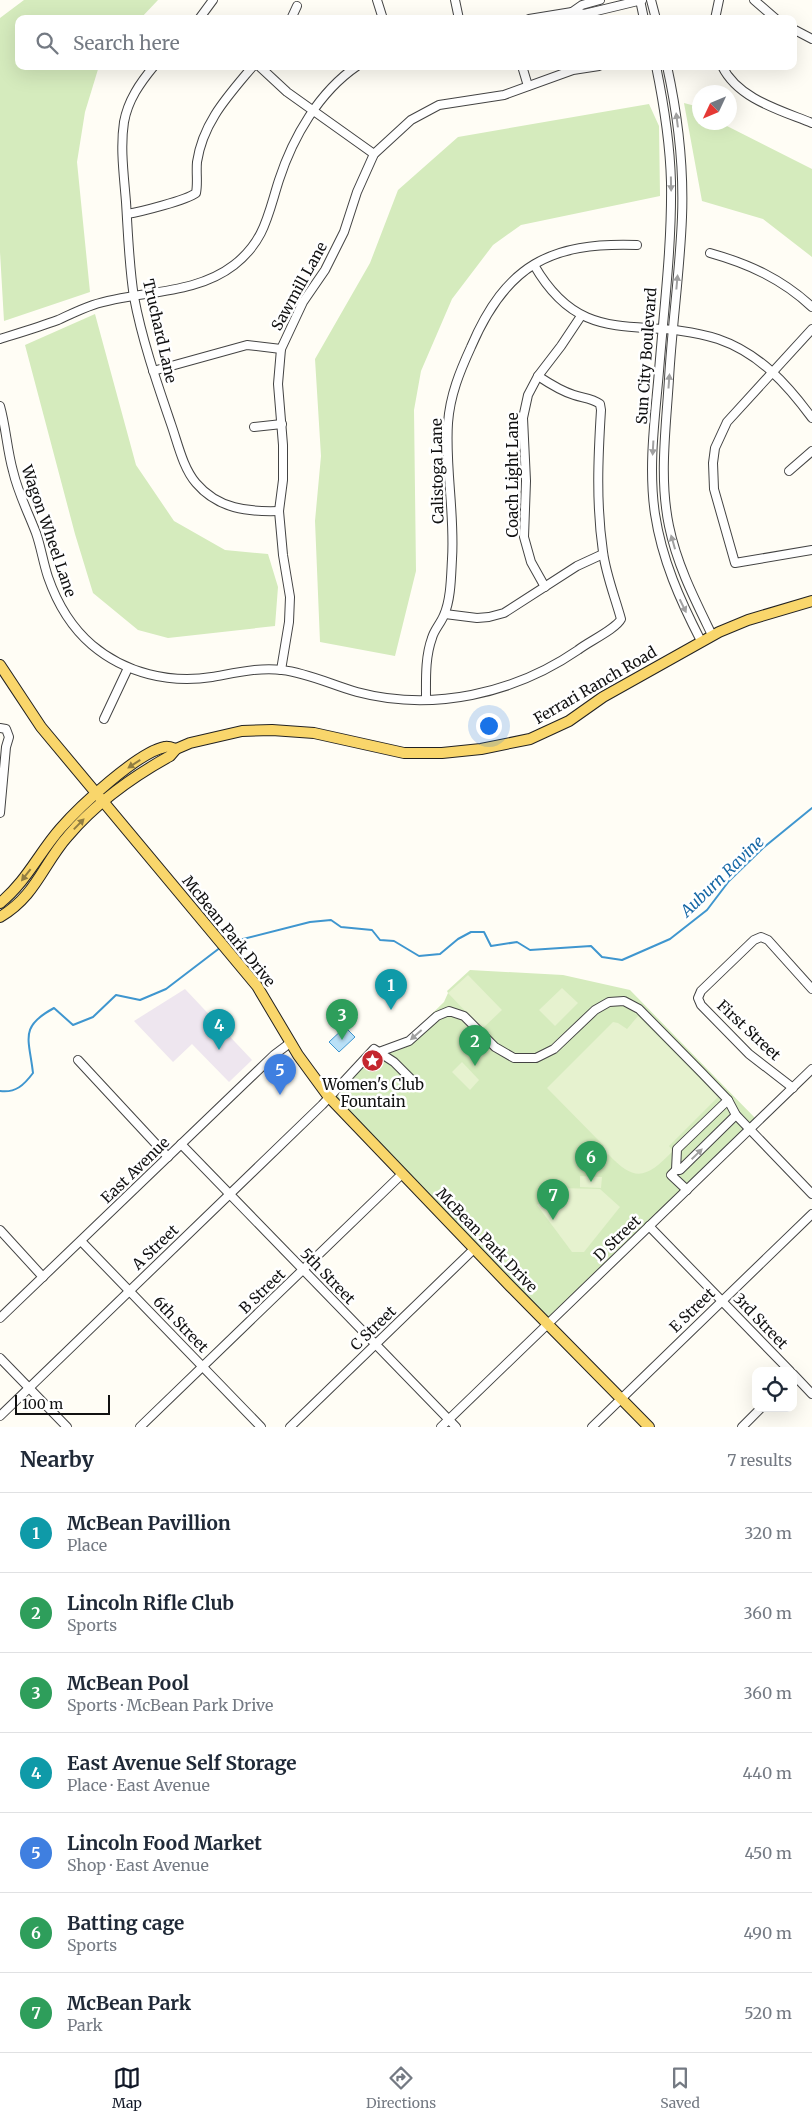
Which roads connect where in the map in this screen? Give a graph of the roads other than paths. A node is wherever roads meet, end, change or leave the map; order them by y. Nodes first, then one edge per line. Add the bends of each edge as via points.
1 (213, 0) edge
2 (377, 0) edge
3 (455, 0) edge
4 (600, 0) edge
5 (640, 0) edge
6 (651, 0) edge
7 (719, 0) edge
8 (754, 0) edge
9 (297, 6) dead end
10 (572, 12) junction
11 (203, 15) edge
12 (293, 15) edge
13 (383, 15) edge
14 (458, 15) edge
15 (554, 15) edge
16 (643, 15) edge
17 (655, 15) edge
18 (716, 15) edge
19 (771, 15) edge
20 (797, 31) edge
21 (812, 39) edge
22 (151, 70) edge
23 (250, 70) edge
24 (263, 70) edge
25 (351, 70) edge
26 (523, 70) edge
27 (573, 70) edge
28 (657, 70) edge
29 (668, 70) edge
30 (724, 70) edge
31 (528, 86) junction
32 (313, 111) junction
33 (812, 123) edge
34 (374, 154) junction
35 (127, 214) junction
36 (637, 245) dead end
37 (710, 253) dead end
38 (534, 266) junction
39 (134, 296) junction
40 (812, 307) edge
41 (581, 316) junction
42 (812, 329) edge
43 (667, 331) junction
44 (0, 339) edge
45 (281, 349) junction
46 (153, 371) junction
47 (773, 371) junction
48 (538, 376) junction
49 (0, 406) edge
50 (812, 418) edge
51 (282, 424) junction
52 (254, 427) dead end
53 (812, 452) edge
54 (789, 471) dead end
55 (279, 511) junction
56 (812, 550) edge
57 (603, 554) junction
58 (545, 587) junction
59 (812, 601) edge
60 (445, 614) junction
61 (712, 635) junction
62 (701, 641) junction
63 (0, 665) edge
64 (128, 668) junction
65 (282, 670) junction
66 (426, 699) junction
67 (104, 718) dead end
68 (3, 728) edge
69 (101, 797) junction
70 (0, 811) edge
71 (0, 903) edge
72 (0, 917) edge
73 (812, 988) edge
74 (378, 1040) dead end
75 (290, 1042) junction
76 (377, 1051) junction
77 (78, 1060) dead end
78 (812, 1069) edge
79 (416, 1084) dead end
80 (792, 1088) junction
81 (329, 1096) junction
82 (728, 1100) junction
83 (736, 1116) junction
84 (750, 1130) junction
85 (181, 1144) junction
86 (168, 1157) junction
87 (676, 1170) junction
88 (402, 1174) junction
89 (687, 1190) junction
90 (230, 1194) junction
91 (812, 1194) edge
92 (812, 1214) edge
93 (649, 1226) junction
94 (0, 1230) edge
95 (80, 1241) junction
96 (474, 1249) junction
97 (303, 1270) junction
98 (43, 1277) junction
99 (130, 1291) junction
100 (722, 1301) junction
101 (0, 1318) edge
102 (547, 1324) junction
103 (376, 1344) junction
104 (0, 1358) edge
105 (202, 1367) junction
106 (785, 1367) edge
107 (797, 1379) edge
108 (29, 1388) junction
109 (812, 1394) edge
110 (621, 1398) junction
111 (757, 1412) edge
112 (0, 1416) edge
113 (448, 1420) junction
114 (67, 1427) edge
115 (140, 1427) edge
116 (261, 1427) edge
117 (290, 1427) edge
118 (441, 1427) edge
119 (456, 1427) edge
120 (592, 1427) edge
121 (649, 1427) edge
122 (742, 1427) edge

1 - 11 street
2 - 13 street
3 - 14 street
4 - 10 street
5 - 10 street via 584,14
5 - 16 street
6 - 17 street
7 - 18 street
8 - 19 street
9 - 12 street
10 - 15 street
20 - 21 street
22 - 35 street, Truchard Lane via 129,104 124,123 122,154
23 - 35 street via 211,118 199,151 196,193 192,197
24 - 32 street
25 - 32 street
26 - 31 street
27 - 31 street, Sawmill Lane
28 -> 43 street, Sun City Boulevard via 666,120 671,181
43 -> 29 street, Sun City Boulevard via 681,232 682,180 677,120
30 - 33 street via 739,88 758,100
31 - 34 street, Sawmill Lane via 504,95 439,105 411,120
32 - 34 street
32 - 39 street via 288,156 261,235 235,264 218,276 193,284
34 - 45 street, Sawmill Lane via 344,232 325,270 303,302
35 - 39 street, Truchard Lane
36 - 38 street, Calistoga Lane via 579,247 560,252
37 - 40 street via 740,261 767,274
38 - 41 street via 555,295
38 - 60 street, Calistoga Lane via 510,283 489,309 454,391 448,422 452,556
39 - 44 street via 93,305
39 - 46 street, Truchard Lane
41 - 43 street via 617,326
41 - 48 street, Coach Light Lane
42 - 47 street
43 - 47 street via 719,340
61 -> 43 street, Sun City Boulevard via 680,566 664,495
43 -> 62 street, Sun City Boulevard via 653,454 655,513 668,570
45 - 46 street via 247,345
45 - 51 street, Sawmill Lane via 278,384
46 - 55 street, Truchard Lane via 184,462 196,483 214,500 234,508
47 - 50 street
47 - 56 street via 720,434 713,463 714,489 735,563
48 - 57 street, Wagon Wheel Lane via 555,387 600,404 598,502
48 - 58 street, Coach Light Lane via 528,395 523,418 524,537 531,562
49 - 64 street, Wagon Wheel Lane via 13,472 55,595 76,630 95,647
51 - 52 street
51 - 55 street, Sawmill Lane via 283,480
53 - 54 street
55 - 65 street, Sawmill Lane via 290,597
57 - 58 street
57 - 66 street, Wagon Wheel Lane via 621,619 616,627 543,670 514,683 480,694
58 - 60 street via 504,613 489,617
59 - 61 main road, Ferrari Ranch Road via 748,620
60 - 66 street, Calistoga Lane via 432,638 426,672
61 - 62 main road, Ferrari Ranch Road
62 - 69 main road, Ferrari Ranch Road via 603,697 568,721 530,739 442,753 404,753 323,734 242,731 176,749 170,756
63 - 69 main road, McBean Park Drive via 41,727
64 - 65 street, Wagon Wheel Lane via 161,677 186,679
64 - 67 street
65 - 66 street, Wagon Wheel Lane via 381,697
68 - 70 street via 9,737
69 -> 71 main road, Ferrari Ranch Road via 60,829 28,874
72 -> 69 main road, Ferrari Ranch Road via 20,903 67,836
69 - 75 main road, McBean Park Drive via 257,986
73 - 80 street, First Street via 768,940 761,937 754,940 698,998 701,1005 750,1054
74 - 76 street
75 - 81 main road, McBean Park Drive
75 - 85 street, East Avenue
76 - 79 street via 394,1062
76 - 81 street, A Street
82 -> 76 street via 638,1009 624,1001 609,1002 595,1010 554,1049 536,1058 514,1058 495,1048 464,1016 449,1011 437,1016 409,1041
77 - 86 street
78 - 80 street, D Street
80 - 84 street, D Street
81 - 88 main road, McBean Park Drive
81 - 90 street, A Street
82 - 83 street
82 - 87 street via 677,1149
83 - 84 street
87 -> 83 street via 680,1170
84 - 89 street, D Street
84 - 91 street
85 - 86 street, East Avenue
85 - 90 street, 5th Street
86 - 95 street, East Avenue
87 - 89 street via 671,1174
88 - 96 main road, McBean Park Drive
88 - 97 street, B Street
89 - 93 street, D Street
90 - 97 street, 5th Street
90 - 99 street, A Street
92 - 100 street, E Street
93 - 100 street, 3rd Street
93 - 102 street, D Street
94 - 98 street
95 - 98 street, East Avenue
95 - 99 street, 6th Street
96 - 102 main road, McBean Park Drive
96 - 103 street, C Street
97 - 103 street, 5th Street
97 - 105 street, B Street
98 - 101 street, East Avenue
99 - 105 street, 6th Street
99 - 108 street, A Street
100 - 106 street, 3rd Street
100 - 110 street, E Street
102 - 110 main road, McBean Park Drive
102 - 113 street, D Street
103 - 113 street, 5th Street
103 - 117 street, C Street
104 - 108 street
105 - 115 street, B Street
105 - 116 street, 6th Street
107 - 109 street, 3rd Street
108 - 112 street, A Street
108 - 114 street
110 - 120 street, E Street
110 - 121 main road, McBean Park Drive
111 - 122 street
113 - 118 street, D Street
113 - 119 street, 5th Street

